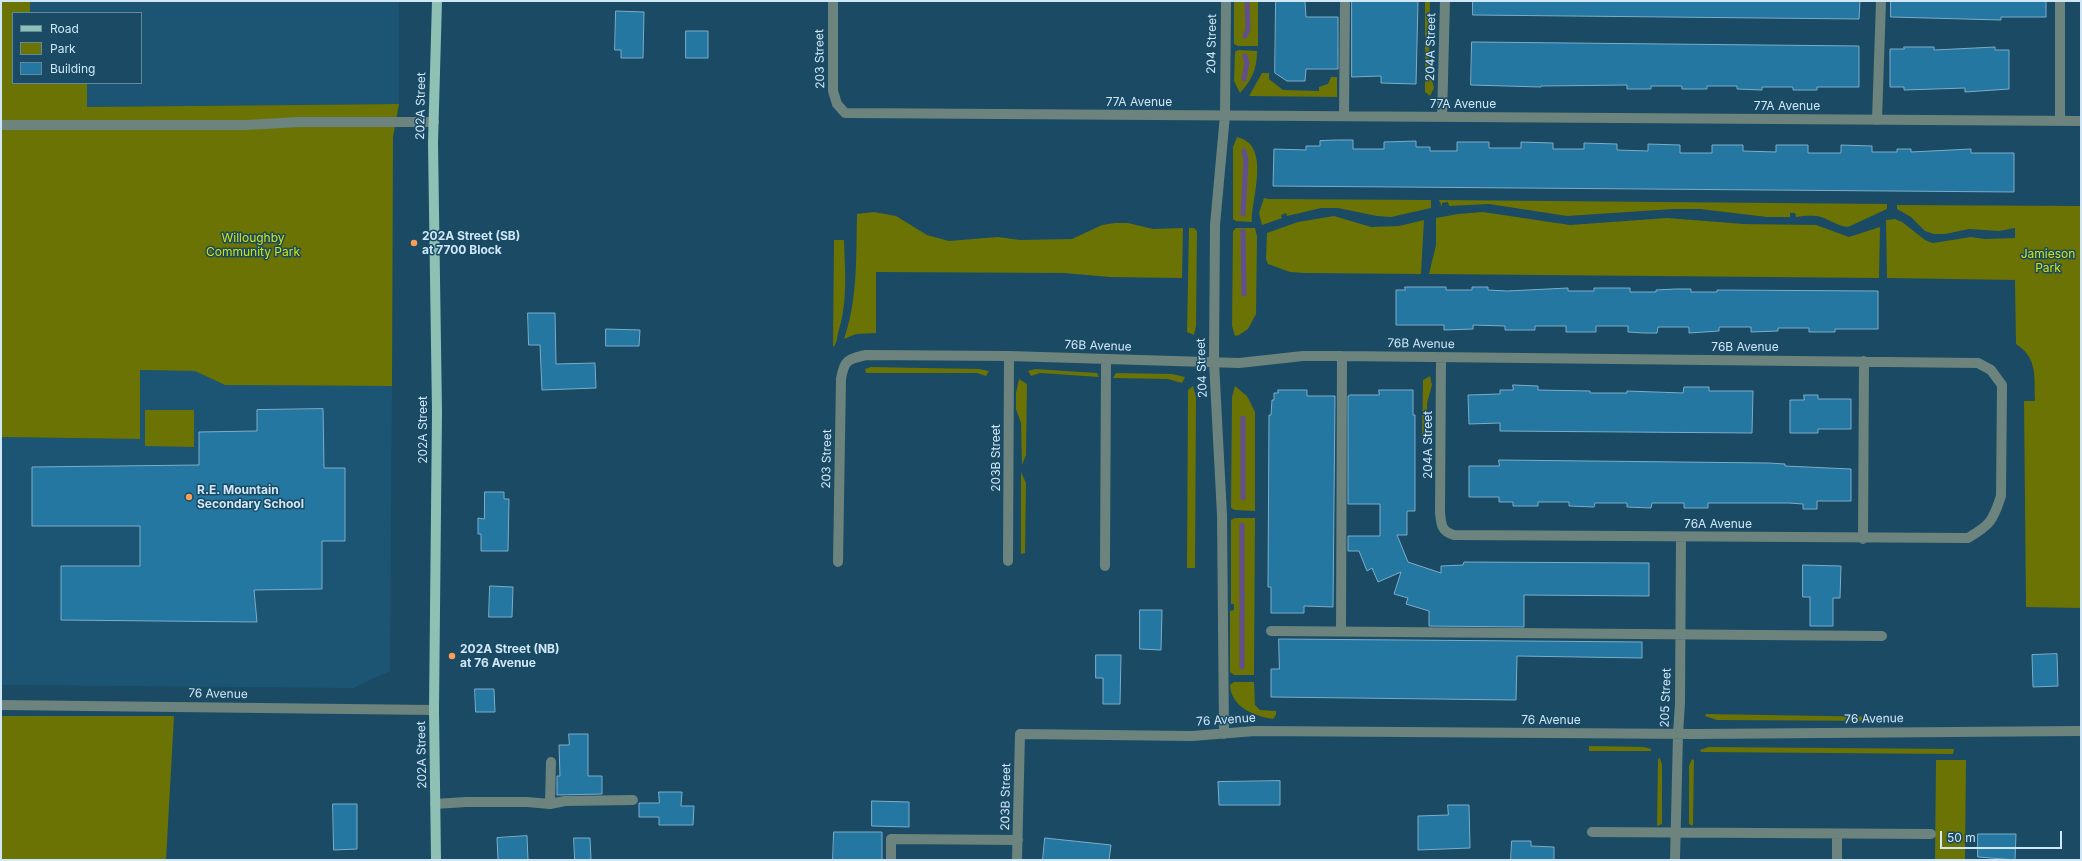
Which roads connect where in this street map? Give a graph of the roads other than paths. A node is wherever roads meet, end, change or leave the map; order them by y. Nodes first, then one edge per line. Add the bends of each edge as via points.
1 (437, 1) edge
2 (833, 1) edge
3 (1226, 1) edge
4 (1345, 1) edge
5 (1445, 1) edge
6 (1881, 1) edge
7 (2060, 1) edge
8 (845, 113) joint
9 (1225, 115) junction
10 (1344, 116) junction
11 (1442, 117) junction
12 (1877, 120) junction
13 (2060, 121) junction
14 (2081, 121) edge
15 (434, 122) junction
16 (1, 125) edge
17 (1009, 356) junction
18 (1342, 356) junction
19 (850, 358) joint
20 (1441, 358) junction
21 (1106, 360) junction
22 (1864, 361) junction
23 (1214, 362) junction
24 (1987, 526) joint
25 (1445, 532) joint
26 (1681, 537) junction
27 (1863, 539) junction
28 (1008, 561) dead end
29 (838, 562) dead end
30 (1105, 566) dead end
31 (1271, 631) dead end
32 (1341, 631) junction
33 (1681, 634) junction
34 (1882, 636) dead end
35 (1, 706) edge
36 (434, 710) junction
37 (2081, 731) edge
38 (1020, 734) joint
39 (1224, 734) junction
40 (1678, 734) junction
41 (551, 762) dead end
42 (633, 800) dead end
43 (435, 804) junction
44 (550, 804) junction
45 (1592, 832) dead end
46 (1675, 833) junction
47 (1837, 834) junction
48 (1931, 834) dead end
49 (1018, 840) junction
50 (436, 860) edge
51 (891, 860) edge
52 (1017, 860) edge
53 (1675, 860) edge
54 (1837, 860) edge

1 - 15 main road, 202A Street
2 - 8 street, 203 Street via 833,91 837,104
3 - 9 street, 204 Street
4 - 10 street
5 - 11 street, 204A Street
6 - 12 street
7 - 13 street
8 - 9 street, 77A Avenue
9 - 10 street, 77A Avenue
9 - 23 street, 204 Street via 1215,225
10 - 11 street, 77A Avenue
11 - 12 street, 77A Avenue
12 - 13 street, 77A Avenue
13 - 14 street, 77A Avenue
15 - 16 street
15 - 36 main road, 202A Street via 437,412
17 - 19 street, 76B Avenue via 866,355
17 - 21 street, 76B Avenue
17 - 28 street, 203B Street
18 - 20 street, 76B Avenue
18 - 23 street, 76B Avenue via 1302,356 1247,363
18 - 32 street
19 - 29 street, 203 Street via 843,368 841,379
20 - 22 street, 76B Avenue
20 - 25 street, 204A Street via 1440,512
21 - 23 street, 76B Avenue
21 - 30 street
22 - 24 street, 76B Avenue via 1978,363 1991,370 2002,385 2001,496 1996,513
22 - 27 street
23 - 39 street, 204 Street via 1222,515
24 - 27 street, 76A Avenue via 1968,538
25 - 26 street, 76A Avenue via 1474,536
26 - 27 street, 76A Avenue
26 - 33 street, 205 Street
31 - 32 street
32 - 33 street
33 - 34 street
33 - 40 street, 205 Street
35 - 36 street, 76 Avenue
36 - 43 main road, 202A Street
37 - 40 street, 76 Avenue
38 - 39 street, 76 Avenue
38 - 49 street, 203B Street
39 - 40 street, 76 Avenue via 1255,731
40 - 46 street, 205 Street
41 - 44 street
42 - 44 street via 565,801
43 - 44 street
43 - 50 main road, 202A Street
45 - 46 street
46 - 47 street
46 - 53 street, 205 Street
47 - 48 street
47 - 54 street
49 - 51 street via 891,839
49 - 52 street, 203B Street

